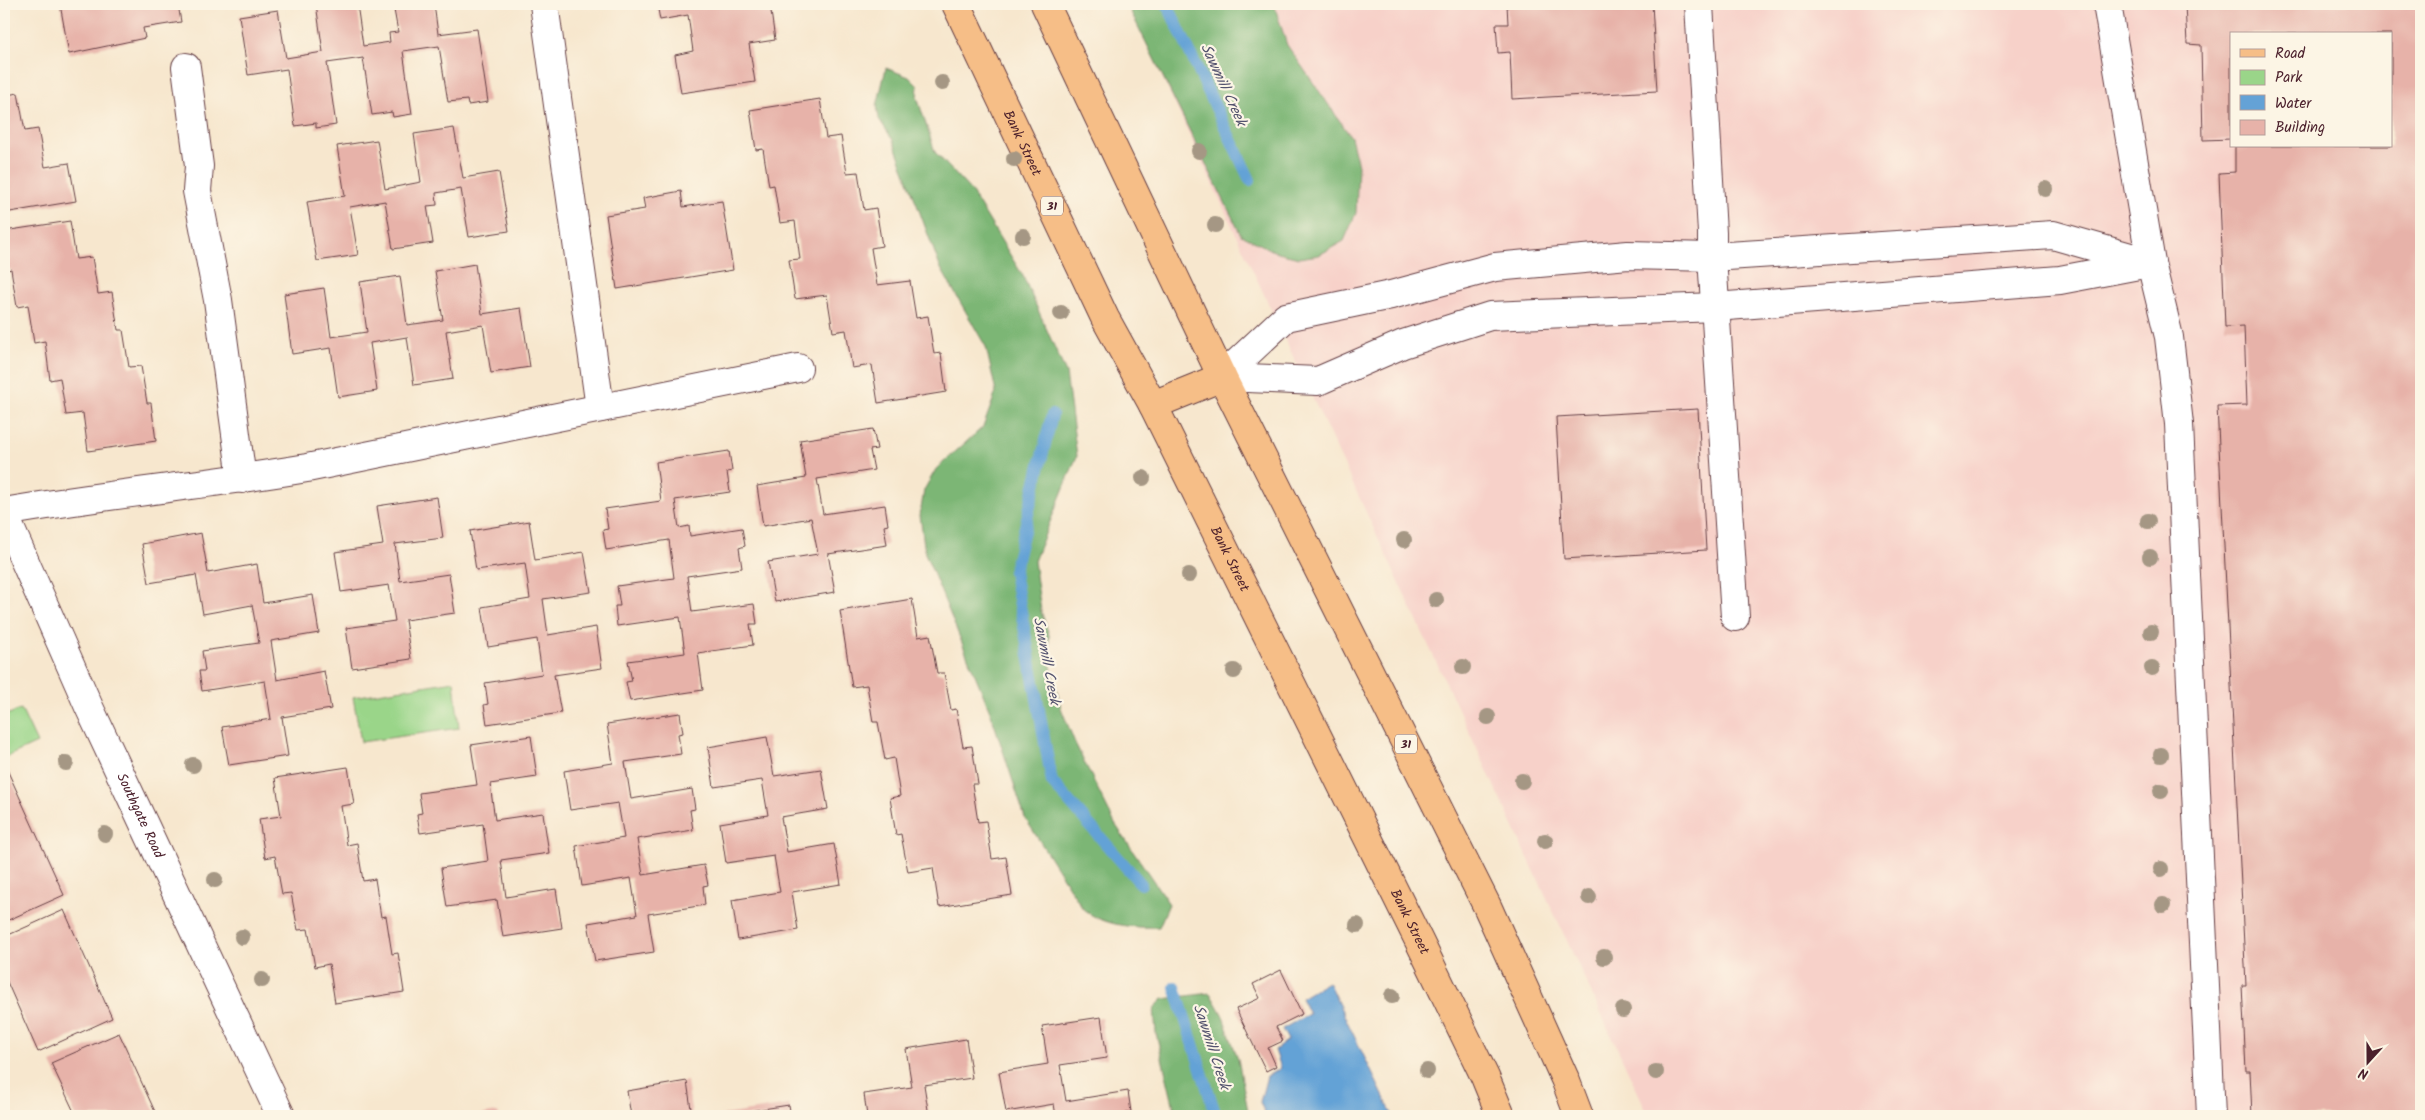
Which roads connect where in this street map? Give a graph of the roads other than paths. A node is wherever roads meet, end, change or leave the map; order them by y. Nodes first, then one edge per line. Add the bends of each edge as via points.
1 (544, 4) edge
2 (956, 4) edge
3 (1044, 4) edge
4 (1699, 4) edge
5 (2107, 4) edge
6 (186, 67) dead end
7 (1712, 257) junction
8 (2151, 263) junction
9 (1715, 307) junction
10 (798, 368) dead end
11 (1222, 377) junction
12 (1153, 405) junction
13 (600, 408) junction
14 (242, 479) junction
15 (4, 513) edge
16 (1735, 617) dead end
17 (280, 1116) edge
18 (1501, 1116) edge
19 (1579, 1116) edge
20 (2211, 1116) edge

1 - 13 street
2 - 12 main road, Bank Street / 31 via 1105,318
3 - 11 main road, 31
4 - 7 street
5 - 8 street
6 - 14 street via 199,166 196,190 218,300
7 - 8 street via 2053,235
7 - 9 street
7 - 11 street via 1628,255 1495,267 1391,295 1286,317
8 - 9 street via 2060,280
8 - 20 street via 2169,336 2180,424
9 - 11 street via 1490,316 1403,344 1318,381
9 - 16 street
10 - 13 street
11 - 12 main road
11 - 19 main road, 31 via 1487,906 1566,1079
12 - 18 main road, Bank Street / 31 via 1419,941
13 - 14 street
14 - 15 street via 53,503
15 - 17 street, Southgate Road via 89,707

